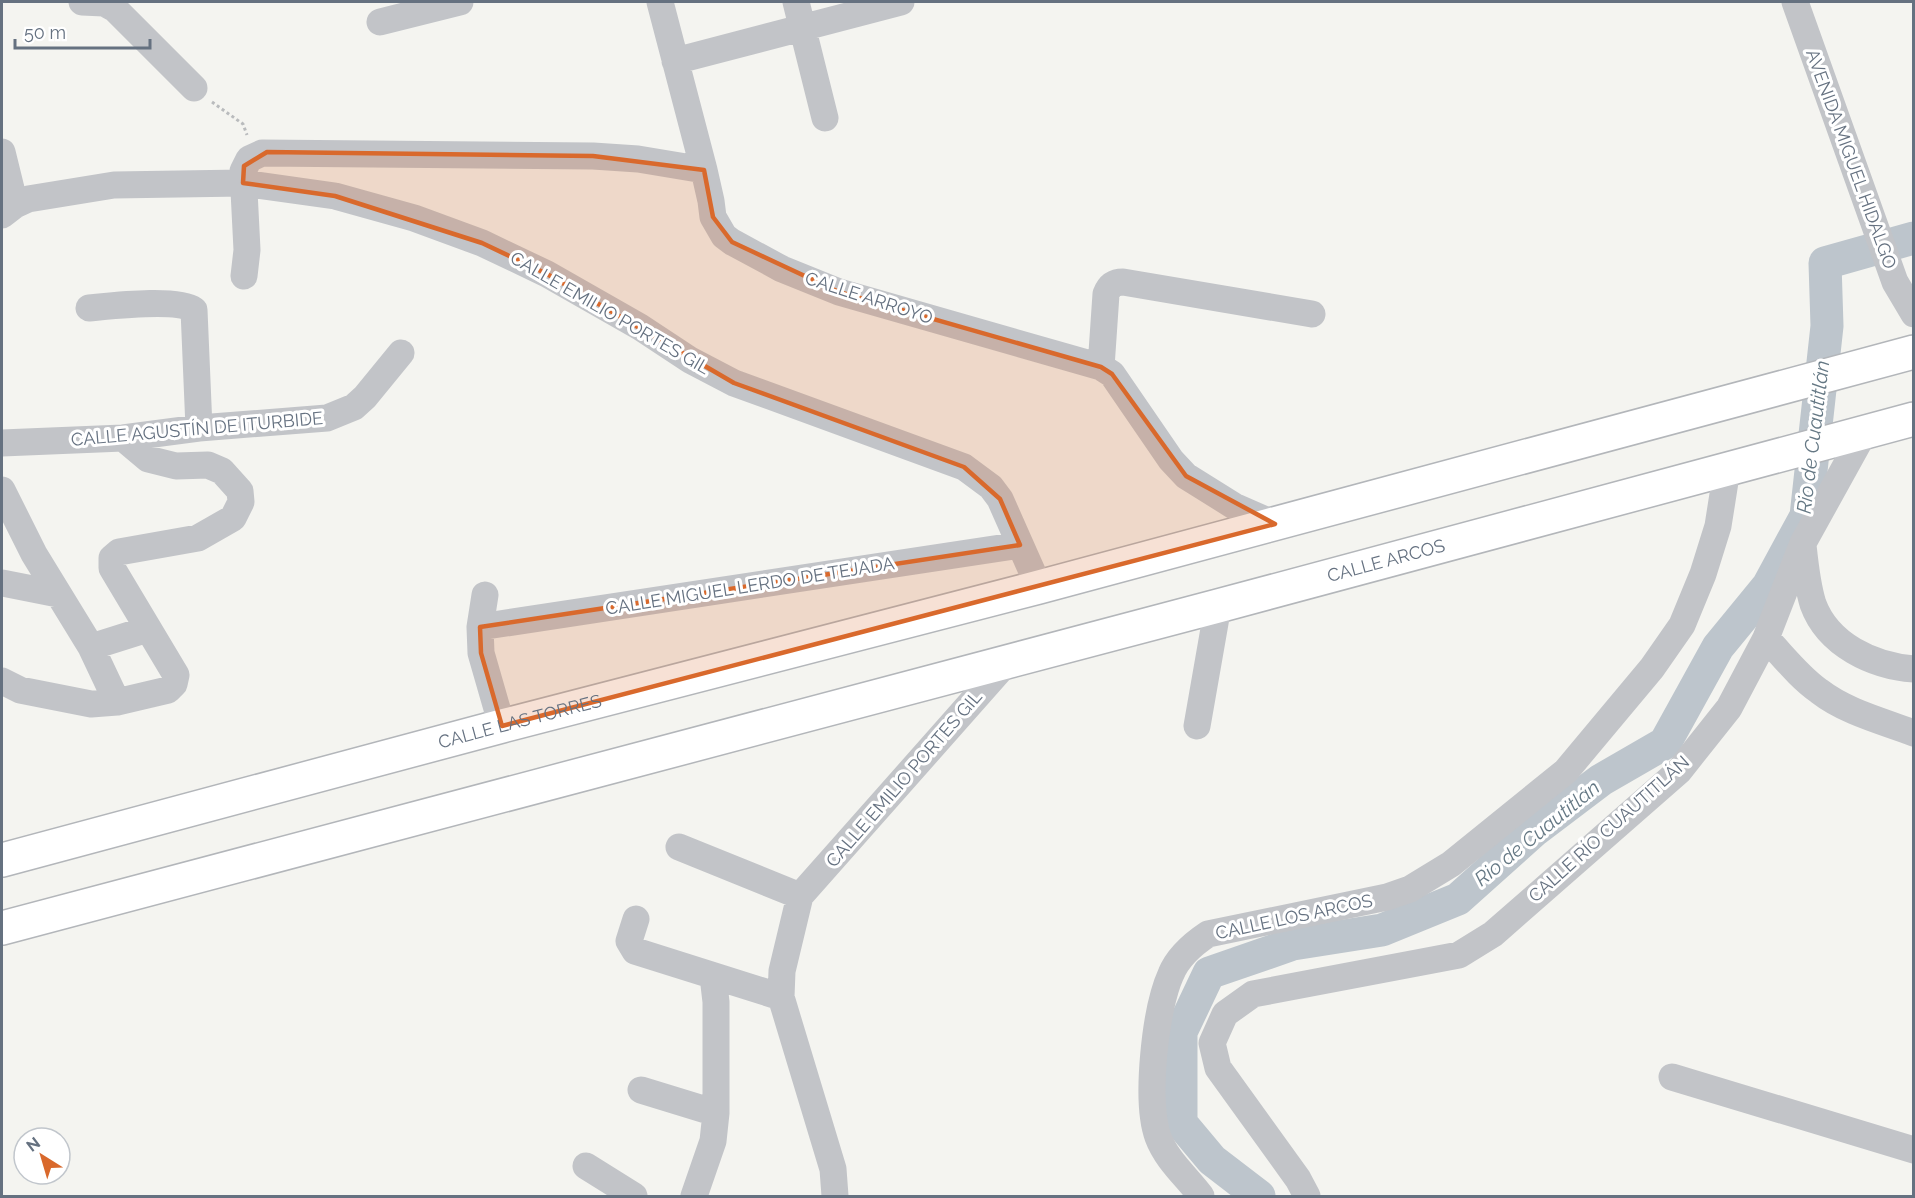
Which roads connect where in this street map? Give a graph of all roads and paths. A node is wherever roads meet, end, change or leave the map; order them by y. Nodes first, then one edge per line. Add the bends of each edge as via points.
1 (82, 2) edge
2 (460, 2) edge
3 (660, 2) edge
4 (796, 2) edge
5 (901, 2) edge
6 (1795, 2) edge
7 (381, 22) dead end
8 (802, 29) junction
9 (675, 61) junction
10 (194, 87) joint
11 (825, 118) dead end
12 (2, 152) edge
13 (704, 170) junction
14 (246, 171) junction
15 (8, 210) edge
16 (244, 276) dead end
17 (1908, 305) edge
18 (89, 308) dead end
19 (1312, 314) dead end
20 (1914, 352) edge
21 (401, 353) dead end
22 (1101, 368) junction
23 (1914, 419) edge
24 (199, 428) junction
25 (1855, 434) junction
26 (123, 438) junction
27 (2, 443) edge
28 (1727, 469) junction
29 (2, 490) edge
30 (1275, 524) junction
31 (1803, 543) junction
32 (1020, 545) junction
33 (2, 583) edge
34 (1039, 587) junction
35 (58, 594) junction
36 (485, 595) dead end
37 (1218, 606) junction
38 (480, 627) junction
39 (148, 629) junction
40 (1766, 638) junction
41 (91, 647) junction
42 (1008, 661) junction
43 (1914, 669) edge
44 (2, 681) edge
45 (117, 702) junction
46 (502, 726) junction
47 (1197, 726) dead end
48 (1914, 733) edge
49 (680, 847) dead end
50 (2, 860) edge
51 (800, 896) junction
52 (636, 919) dead end
53 (2, 928) edge
54 (713, 976) junction
55 (781, 997) junction
56 (1672, 1077) dead end
57 (641, 1090) dead end
58 (716, 1113) junction
59 (1914, 1150) edge
60 (586, 1166) dead end
61 (634, 1197) edge
62 (694, 1197) edge
63 (835, 1197) edge
64 (1202, 1197) edge
65 (1307, 1197) edge

1 - 10 street via 104,3 115,9
2 - 7 street
3 - 9 street, CALLE ARROYO
4 - 8 street
5 - 8 street
6 - 17 street, AVENIDA MIGUEL HIDALGO via 1855,173
8 - 9 street
8 - 11 street
9 - 13 street, CALLE ARROYO
10 - 14 path via 243,124 249,141
12 - 15 street
13 - 14 street via 593,156 267,152 257,154
13 - 22 street, CALLE ARROYO via 712,217 723,236 782,269 839,292
14 - 15 street, CALLE EMILIO PORTES GIL via 39,197
14 - 16 street
14 - 32 street, CALLE EMILIO PORTES GIL via 446,228 516,258 734,383 964,467 1000,499
18 - 24 street via 164,304 194,310
19 - 22 street via 1115,283 1106,294
20 - 30 main road
21 - 24 street, CALLE AGUSTÍN DE ITURBIDE via 365,397 342,413 312,420
22 - 30 street via 1112,374 1186,476 1234,506
23 - 25 main road, CALLE ARCOS
24 - 26 street, CALLE AGUSTÍN DE ITURBIDE
25 - 28 main road, CALLE ARCOS
25 - 31 street, CALLE RÍO CUAUTITLÁN
26 - 27 street, CALLE AGUSTÍN DE ITURBIDE
26 - 39 street via 148,459 176,466 208,465 222,471 240,491 241,502 233,518 198,538 119,552 112,558 112,568
28 - 37 main road, CALLE ARCOS
28 - 64 street, CALLE LOS ARCOS via 1718,526 1682,625 1652,668 1566,771 1452,864 1410,889 1208,934 1181,958 1163,993 1156,1033 1153,1120 1166,1155
29 - 35 street
30 - 34 main road
31 - 40 street, CALLE RÍO CUAUTITLÁN
31 - 43 street via 1814,605 1834,636 1860,655
32 - 34 street, CALLE EMILIO PORTES GIL
32 - 38 street, CALLE MIGUEL LERDO DE TEJADA
33 - 35 street
34 - 46 main road, CALLE LAS TORRES
35 - 41 street
36 - 38 street
37 - 42 main road, CALLE ARCOS
37 - 47 street
38 - 46 street via 481,653
39 - 41 street
39 - 45 street via 176,675 174,684 168,690
40 - 48 street via 1820,692 1840,704
40 - 65 street, CALLE RÍO CUAUTITLÁN via 1729,708 1679,771 1493,934 1459,955 1253,994 1225,1014 1212,1043 1218,1068 1299,1179
41 - 45 street
42 - 51 street, CALLE EMILIO PORTES GIL
42 - 53 main road
44 - 45 street via 20,690 91,704
46 - 50 main road, CALLE LAS TORRES
49 - 51 street
51 - 55 street via 782,971
52 - 54 street via 629,941 635,951
54 - 55 street
54 - 58 street
55 - 63 street via 833,1169
56 - 59 street
57 - 58 street
58 - 62 street via 712,1141
60 - 61 street

